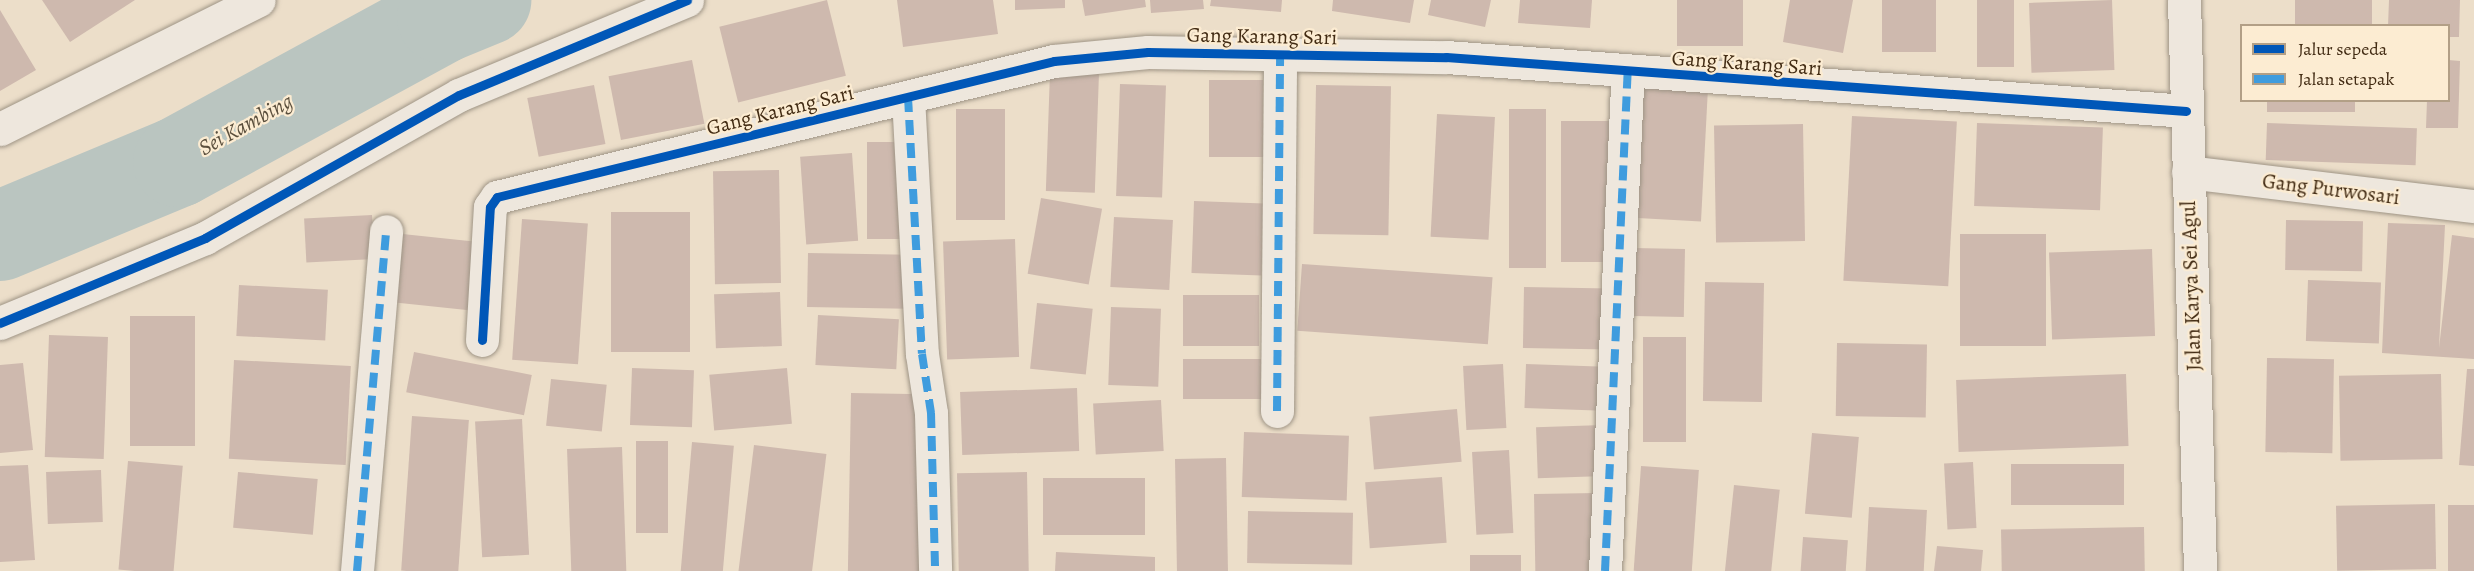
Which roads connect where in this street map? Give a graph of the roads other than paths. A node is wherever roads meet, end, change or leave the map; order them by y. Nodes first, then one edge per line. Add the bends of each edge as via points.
1 (259, 0) edge
2 (687, 0) edge
3 (2184, 0) edge
4 (1280, 54) junction
5 (1628, 73) junction
6 (908, 97) junction
7 (2186, 111) junction
8 (0, 129) edge
9 (2188, 172) junction
10 (2474, 206) edge
11 (386, 231) dead end
12 (0, 323) edge
13 (482, 340) dead end
14 (1277, 411) dead end
15 (357, 571) edge
16 (935, 571) edge
17 (1605, 571) edge
18 (2200, 571) edge

1 - 8 street
2 - 12 street via 459,95 204,238
3 - 7 street, Jalan Karya Sei Agul
4 - 5 street, Gang Karang Sari via 1446,57
4 - 6 street, Gang Karang Sari via 1148,51 1054,61
4 - 14 street
5 - 7 street, Gang Karang Sari
5 - 17 street
6 - 13 street, Gang Karang Sari via 497,197 490,207
6 - 16 street via 922,354 931,412
7 - 9 street, Jalan Karya Sei Agul
9 - 10 street, Gang Purwosari
9 - 18 street, Jalan Karya Sei Agul
11 - 15 street

